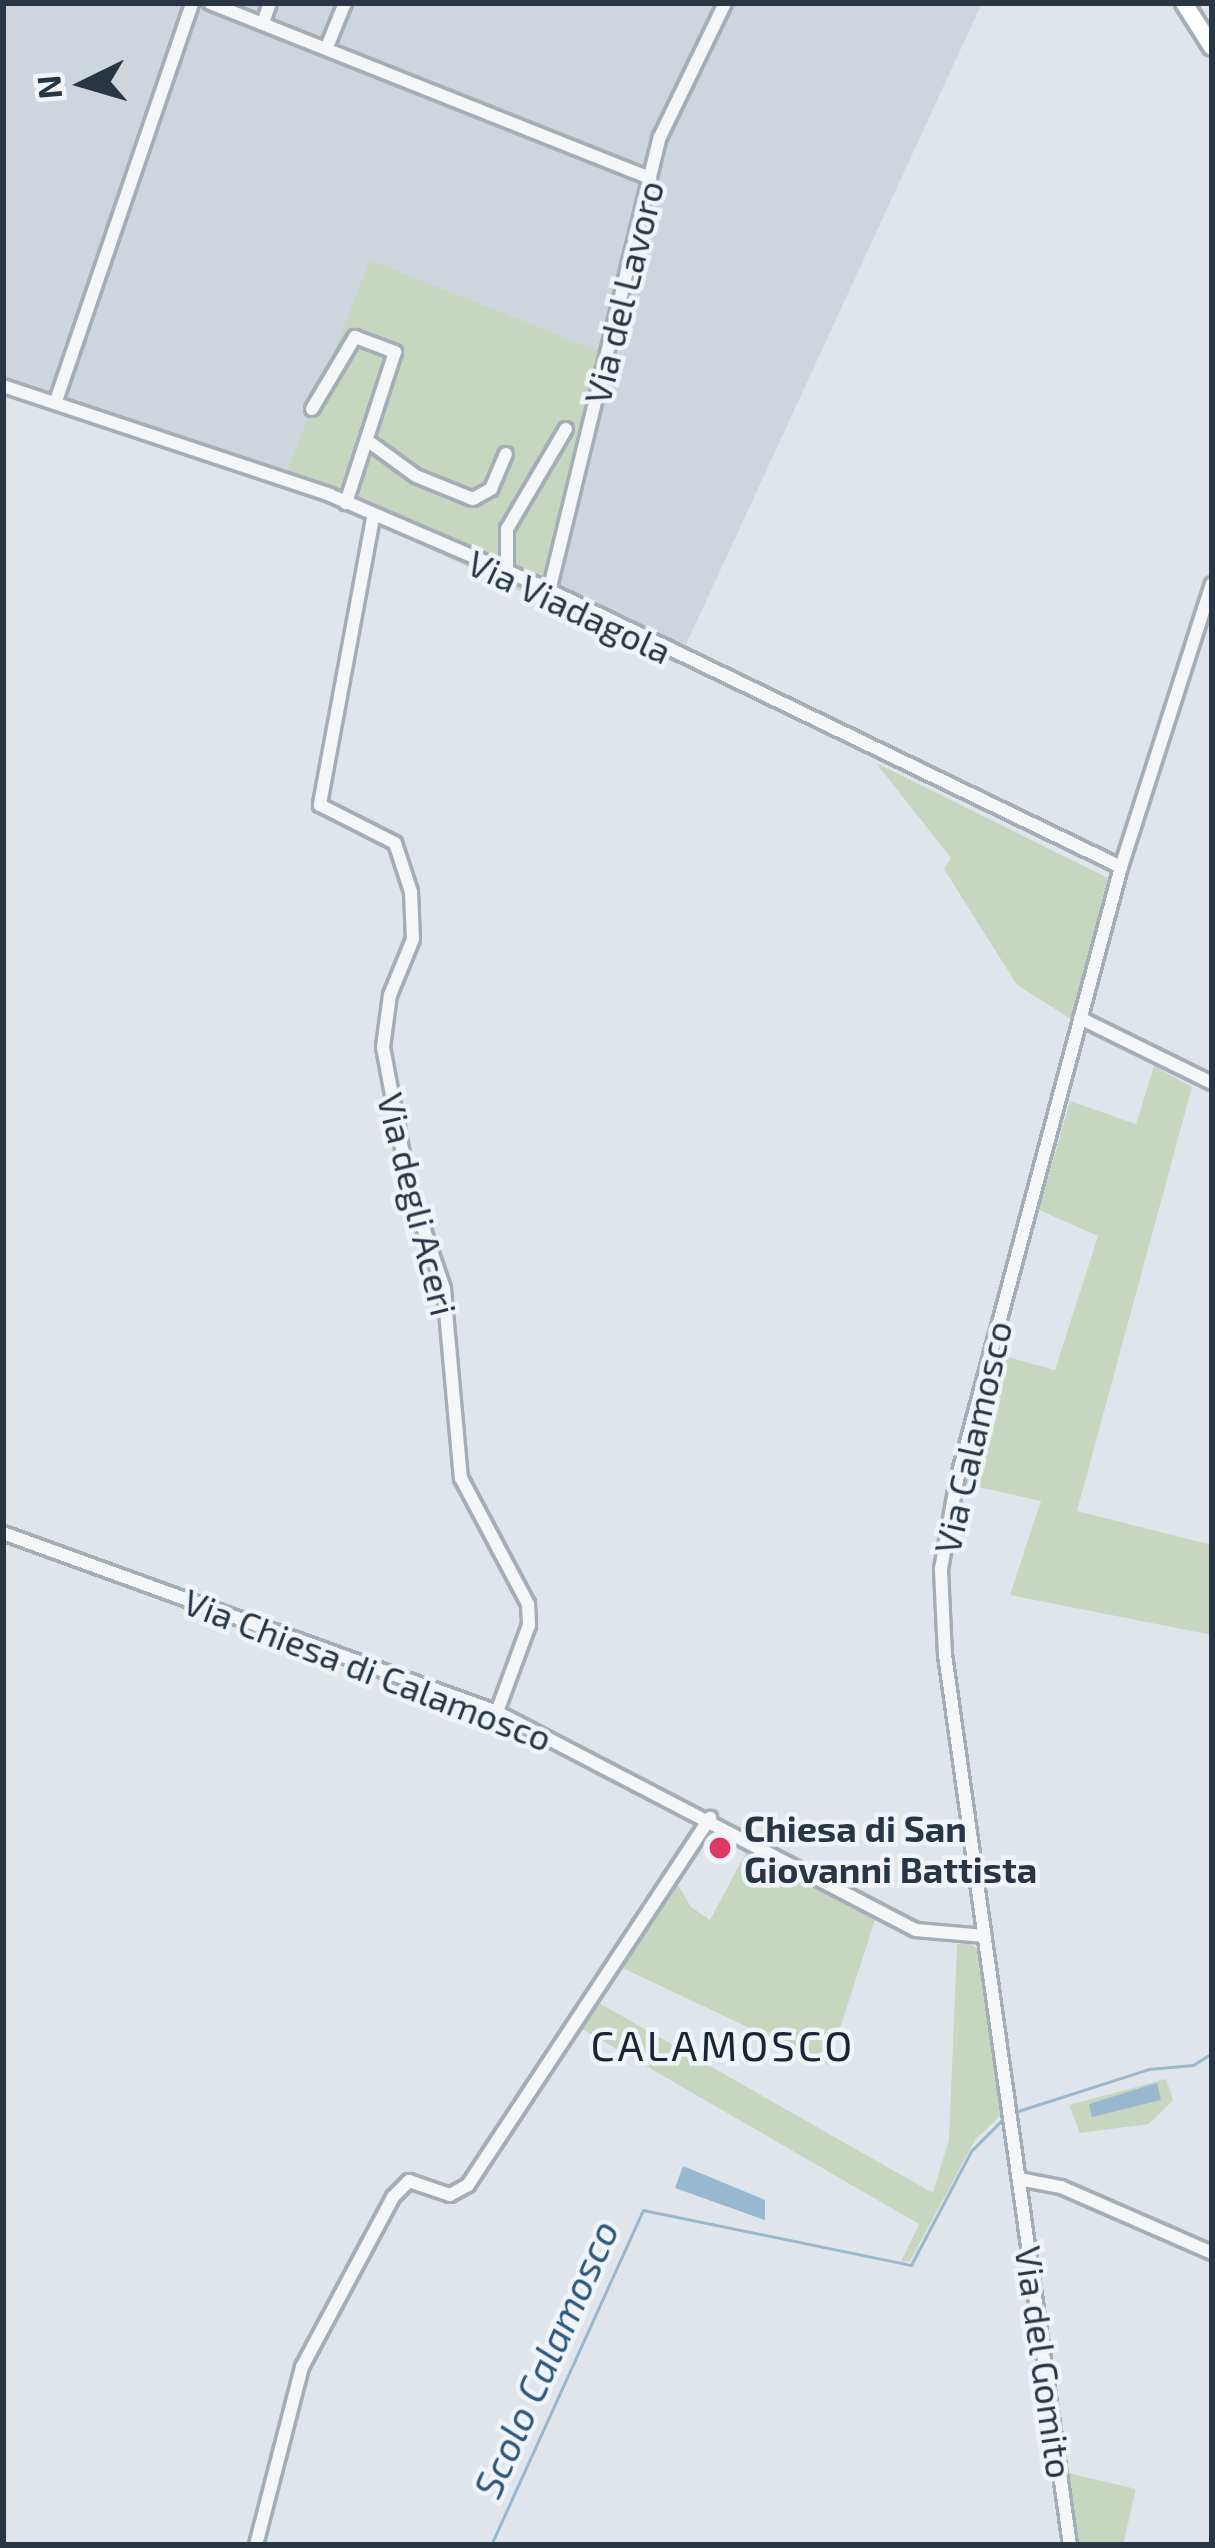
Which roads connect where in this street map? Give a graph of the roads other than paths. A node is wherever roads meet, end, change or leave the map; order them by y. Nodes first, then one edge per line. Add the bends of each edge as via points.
1 (192, 3) edge
2 (210, 3) edge
3 (270, 3) edge
4 (345, 3) edge
5 (725, 3) edge
6 (1184, 3) edge
7 (263, 22) junction
8 (327, 47) junction
9 (1212, 47) edge
10 (650, 178) junction
11 (3, 386) edge
12 (56, 401) junction
13 (312, 409) dead end
14 (566, 429) dead end
15 (368, 441) junction
16 (506, 454) dead end
17 (346, 503) junction
18 (373, 518) junction
19 (506, 572) junction
20 (1212, 584) edge
21 (549, 591) junction
22 (1121, 867) junction
23 (1080, 1018) junction
24 (1212, 1083) edge
25 (3, 1533) edge
26 (497, 1712) junction
27 (710, 1818) junction
28 (985, 1936) junction
29 (1019, 2179) junction
30 (1212, 2253) edge
31 (256, 2545) edge
32 (1070, 2545) edge

1 - 12 street
2 - 7 street
3 - 7 street
4 - 8 street
5 - 10 street, Via del Lavoro via 661,137
6 - 9 main road
7 - 8 street
8 - 10 street
10 - 21 street, Via del Lavoro
11 - 12 street, Via Viadagola
12 - 17 street, Via Viadagola
13 - 15 street via 353,338 383,345 394,357
14 - 19 street via 507,529
15 - 16 street via 416,476 473,499 491,489
15 - 17 street
17 - 18 street, Via Viadagola
18 - 19 street, Via Viadagola
18 - 26 street, Via degli Aceri via 320,805 395,843 411,892 413,939 390,995 383,1046 407,1181 444,1289 461,1478 528,1604 529,1625
19 - 21 street, Via Viadagola
20 - 22 street, Via Calamosco
21 - 22 street, Via Viadagola
22 - 23 street, Via Calamosco
23 - 24 street
23 - 28 street, Via Calamosco via 942,1556 942,1630
25 - 26 street, Via Chiesa di Calamosco
26 - 27 street, Via Chiesa di Calamosco
27 - 28 street, Via Chiesa di Calamosco via 916,1930
27 - 31 street via 468,2185 450,2195 409,2181 393,2197 302,2367
28 - 29 street, Via Calamosco
29 - 30 street via 1061,2187
29 - 32 street, Via del Gomito

